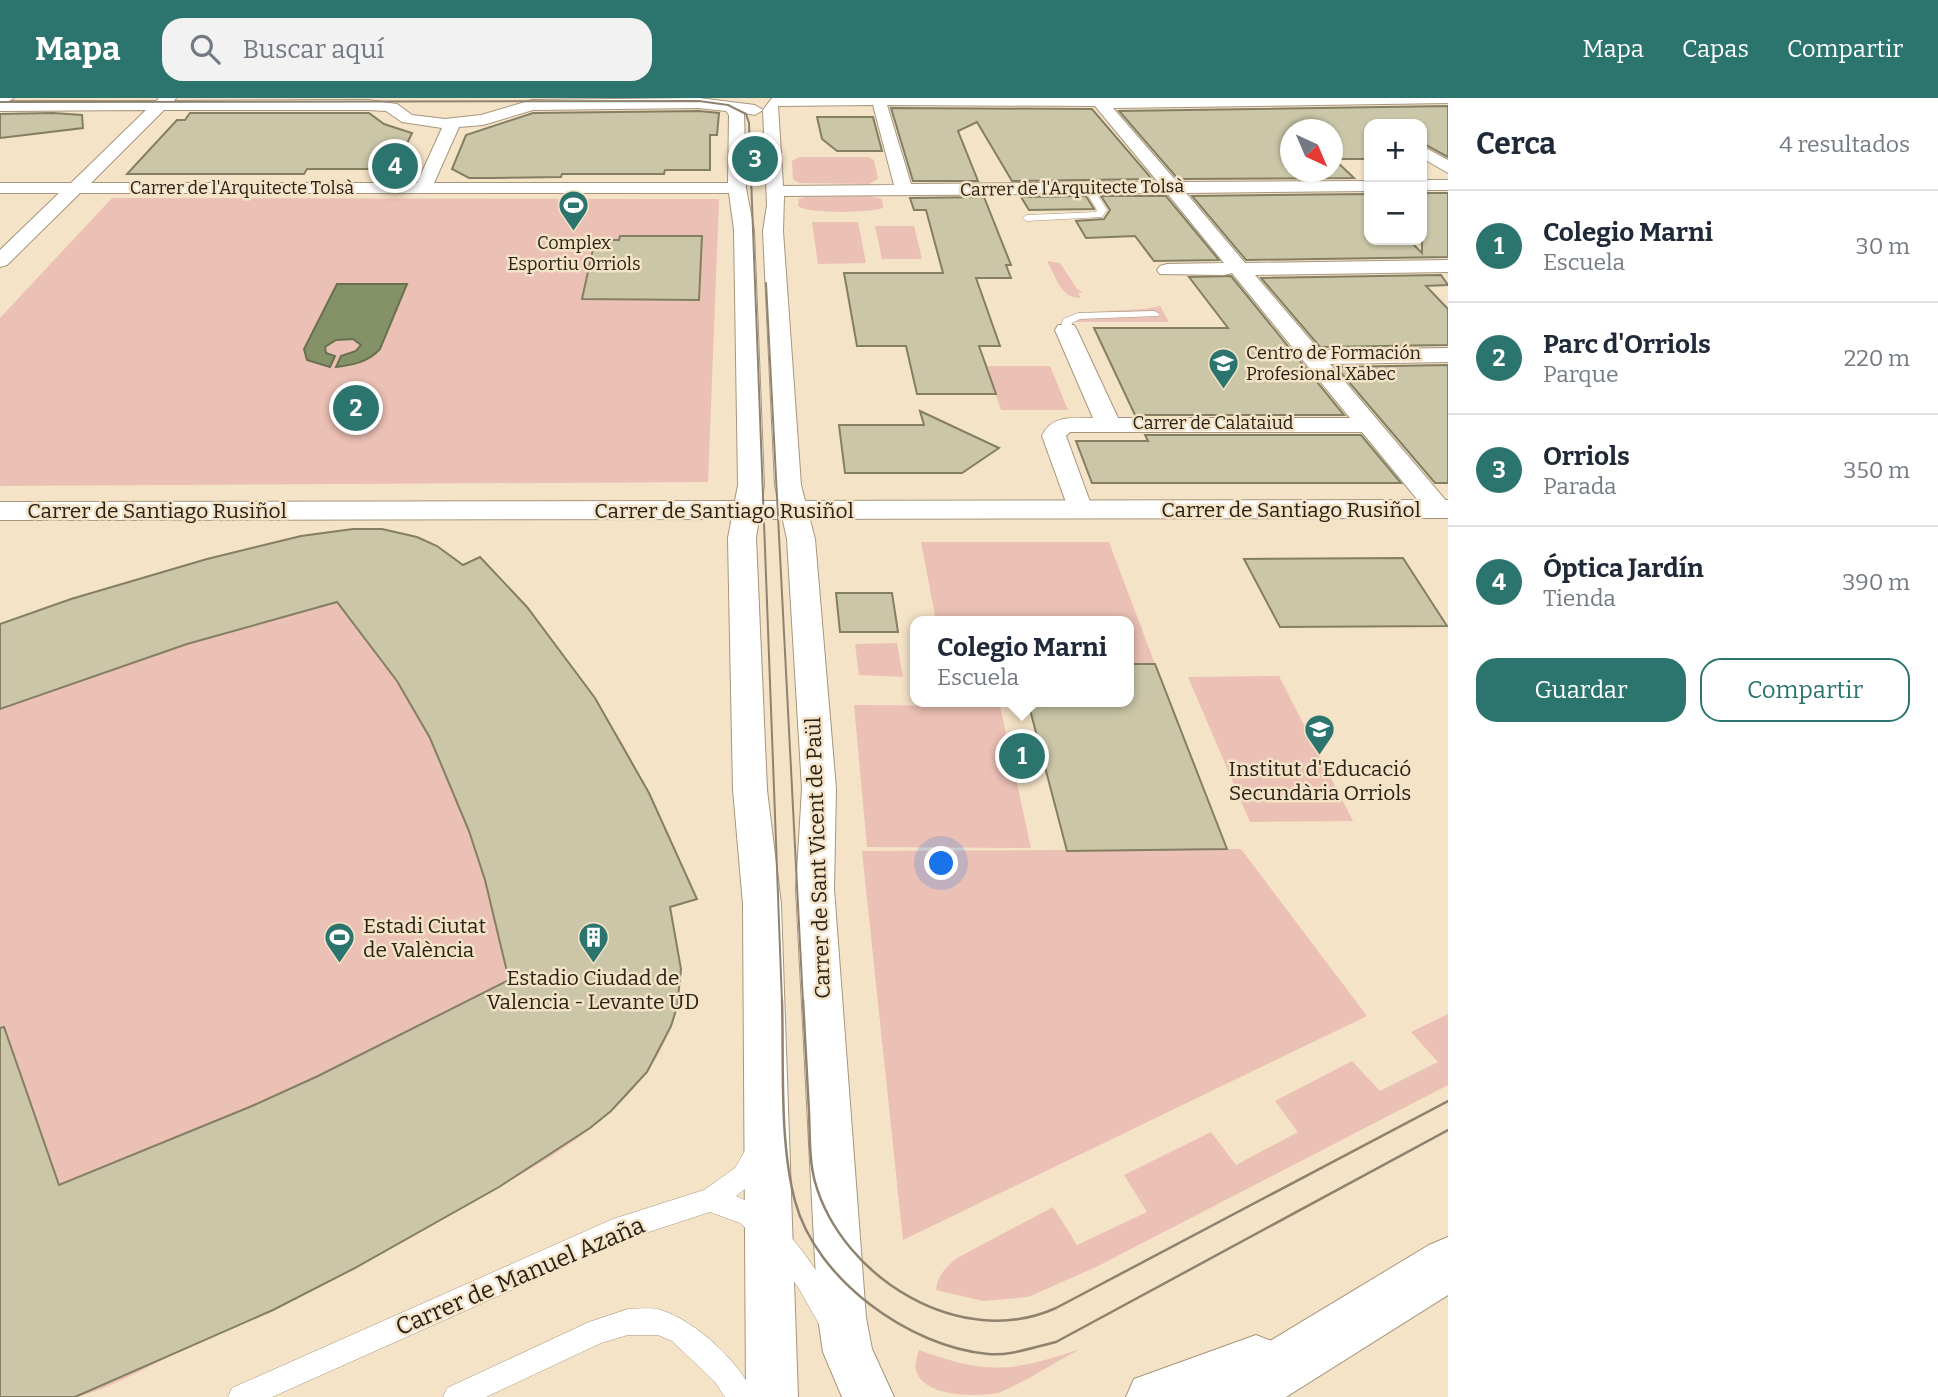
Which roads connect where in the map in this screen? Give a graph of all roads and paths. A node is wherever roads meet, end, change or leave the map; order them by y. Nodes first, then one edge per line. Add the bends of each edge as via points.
1 (5, 98) edge
2 (1448, 98) edge
3 (1342, 99) edge
4 (1098, 100) edge
5 (164, 102) edge
6 (775, 102) edge
7 (0, 103) edge
8 (393, 103) edge
9 (520, 103) edge
10 (729, 104) edge
11 (880, 106) dead end
12 (1364, 114) dead end
13 (448, 124) junction
14 (1427, 154) edge
15 (1448, 168) edge
16 (902, 184) dead end
17 (1427, 185) edge
18 (1448, 185) edge
19 (1364, 186) edge
20 (1172, 187) junction
21 (0, 188) edge
22 (74, 188) junction
23 (423, 188) junction
24 (737, 188) junction
25 (1089, 188) junction
26 (775, 191) junction
27 (1027, 218) dead end
28 (0, 261) edge
29 (1448, 267) edge
30 (1233, 269) junction
31 (1167, 271) dead end
32 (1154, 314) dead end
33 (1066, 330) joint
34 (1448, 355) edge
35 (1314, 357) junction
36 (1108, 423) junction
37 (1369, 425) junction
38 (1443, 509) edge
39 (1080, 510) junction
40 (0, 511) edge
41 (794, 511) junction
42 (745, 512) junction
43 (766, 1122) junction
44 (710, 1200) junction
45 (768, 1227) junction
46 (1448, 1265) edge
47 (1331, 1334) junction
48 (848, 1352) junction
49 (241, 1397) edge
50 (456, 1397) edge
51 (742, 1397) edge
52 (772, 1397) edge
53 (868, 1397) edge
54 (1152, 1397) edge
55 (1233, 1397) edge

1 - 7 street
2 - 3 street
3 - 4 street
3 - 12 street
4 - 6 street
4 - 20 street
5 - 7 street
5 - 8 street
5 - 22 street
6 - 10 street via 754,110
6 - 26 street, Carrer de Sant Vicent de Paül
8 - 13 street via 408,119
9 - 10 street
9 - 13 street via 483,121
10 - 24 street via 737,115
11 - 16 street
13 - 23 street
14 - 15 street
17 - 18 street
19 - 20 street, Carrer de l'Arquitecte Tolsà
20 - 25 street, Carrer de l'Arquitecte Tolsà
20 - 30 street
21 - 22 street, Carrer de l'Arquitecte Tolsà
22 - 23 street, Carrer de l'Arquitecte Tolsà
22 - 28 street
23 - 24 street, Carrer de l'Arquitecte Tolsà
24 - 42 street via 744,230 751,485
25 - 26 street, Carrer de l'Arquitecte Tolsà
25 - 27 lane via 1102,210 1099,215
26 - 41 street, Carrer de Sant Vicent de Paül via 773,230 787,472
29 - 30 street
30 - 31 street
30 - 35 street
32 - 33 lane via 1078,316 1067,321
33 - 36 street
34 - 35 street
35 - 37 street
36 - 37 street, Carrer de Calataiud
36 - 39 street, Carrer de Calataiud via 1081,423 1057,429 1054,436
37 - 38 street
38 - 39 street, Carrer de Santiago Rusiñol
39 - 41 street, Carrer de Santiago Rusiñol
40 - 42 street, Carrer de Santiago Rusiñol
41 - 42 street, Carrer de Santiago Rusiñol
41 - 48 street, Carrer de Sant Vicent de Paül via 801,539 821,812 815,889 842,1318
42 - 43 street via 750,790 761,867
43 - 44 lane, Carrer de Manuel Azaña via 743,1176
43 - 45 street
44 - 45 lane via 731,1203
44 - 49 lane, Carrer de Manuel Azaña via 622,1228
45 - 48 lane via 805,1276
45 - 52 street
46 - 47 street
47 - 54 street
47 - 55 street
48 - 53 street, Carrer de Sant Vicent de Paül
50 - 51 lane via 598,1331 628,1322 658,1322 681,1332

